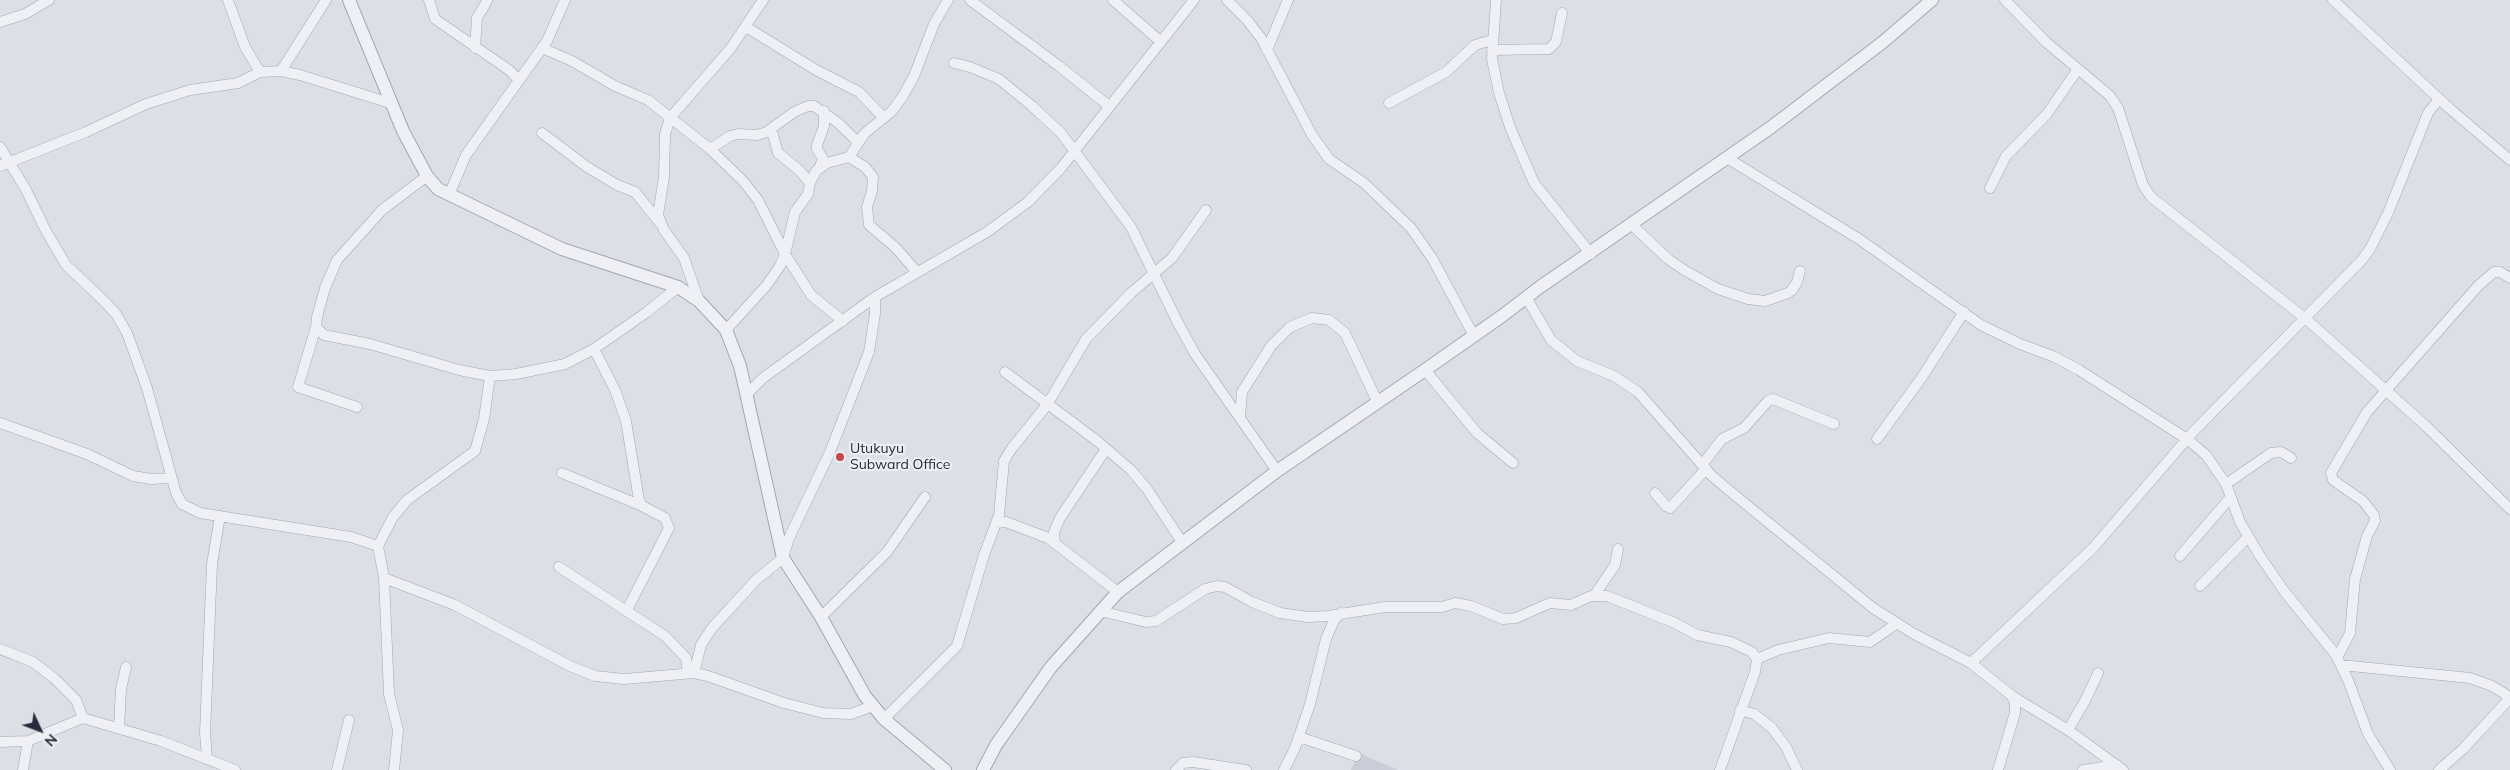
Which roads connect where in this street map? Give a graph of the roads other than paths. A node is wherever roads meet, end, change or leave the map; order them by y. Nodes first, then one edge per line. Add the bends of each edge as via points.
1 (49, 0) edge
2 (228, 0) edge
3 (326, 0) edge
4 (348, 0) edge
5 (429, 0) edge
6 (565, 0) edge
7 (948, 0) edge
8 (970, 0) edge
9 (1113, 0) edge
10 (1194, 0) edge
11 (1227, 0) edge
12 (1288, 0) edge
13 (1496, 0) edge
14 (1932, 0) edge
15 (2004, 0) edge
16 (2333, 0) edge
17 (487, 1) dead end
18 (760, 1) edge
19 (1562, 13) dead end
20 (0, 22) edge
21 (746, 27) junction
22 (1161, 42) junction
23 (1492, 45) junction
24 (476, 48) junction
25 (542, 48) junction
26 (1267, 50) junction
27 (954, 63) dead end
28 (2078, 69) junction
29 (281, 71) junction
30 (260, 72) junction
31 (518, 80) junction
32 (2439, 99) junction
33 (390, 102) junction
34 (1389, 103) dead end
35 (1109, 106) junction
36 (824, 111) junction
37 (883, 117) junction
38 (670, 118) junction
39 (768, 130) junction
40 (542, 134) dead end
41 (858, 142) junction
42 (0, 147) edge
43 (710, 149) junction
44 (1074, 152) junction
45 (849, 157) junction
46 (1727, 158) junction
47 (2510, 160) edge
48 (10, 162) junction
49 (0, 166) edge
50 (820, 166) junction
51 (427, 176) junction
52 (810, 183) junction
53 (1990, 188) dead end
54 (449, 195) junction
55 (1206, 210) dead end
56 (660, 223) junction
57 (1631, 224) junction
58 (785, 254) junction
59 (1591, 254) junction
60 (1800, 271) dead end
61 (917, 272) junction
62 (1155, 273) junction
63 (2510, 278) edge
64 (678, 287) junction
65 (875, 297) junction
66 (1526, 297) junction
67 (699, 301) junction
68 (1964, 312) junction
69 (2306, 320) junction
70 (843, 321) junction
71 (316, 327) junction
72 (726, 330) junction
73 (1474, 336) junction
74 (594, 349) junction
75 (1425, 370) junction
76 (1005, 372) dead end
77 (490, 376) junction
78 (2387, 391) junction
79 (747, 394) junction
80 (1377, 401) junction
81 (1047, 405) junction
82 (357, 407) dead end
83 (1240, 418) junction
84 (0, 423) edge
85 (1834, 424) dead end
86 (1877, 439) dead end
87 (2187, 440) junction
88 (1106, 449) junction
89 (2291, 458) dead end
90 (1513, 463) dead end
91 (1704, 467) junction
92 (1277, 470) junction
93 (562, 473) dead end
94 (171, 478) junction
95 (2226, 484) junction
96 (1655, 493) dead end
97 (925, 497) dead end
98 (2230, 498) junction
99 (642, 506) junction
100 (2510, 509) edge
101 (220, 516) junction
102 (996, 523) junction
103 (2248, 537) junction
104 (1182, 542) junction
105 (1055, 543) junction
106 (378, 546) junction
107 (1618, 549) dead end
108 (2180, 556) dead end
109 (783, 558) junction
110 (559, 567) dead end
111 (384, 578) junction
112 (2200, 586) dead end
113 (1118, 592) junction
114 (1594, 596) junction
115 (627, 610) junction
116 (1100, 611) junction
117 (1342, 613) junction
118 (822, 618) junction
119 (1896, 624) junction
120 (0, 648) edge
121 (1757, 659) junction
122 (2339, 662) junction
123 (1971, 663) junction
124 (126, 667) dead end
125 (691, 673) junction
126 (2098, 673) dead end
127 (2011, 695) junction
128 (2510, 697) edge
129 (872, 706) junction
130 (1740, 710) junction
131 (83, 718) junction
132 (884, 718) junction
133 (349, 720) dead end
134 (119, 728) junction
135 (2068, 730) junction
136 (1299, 737) junction
137 (28, 741) junction
138 (0, 742) edge
139 (1356, 756) dead end
140 (207, 758) junction
141 (2120, 768) edge
142 (23, 770) edge
143 (235, 770) edge
144 (336, 770) edge
145 (394, 770) edge
146 (944, 770) edge
147 (983, 770) edge
148 (1176, 770) edge
149 (1246, 770) edge
150 (1284, 770) edge
151 (1720, 770) edge
152 (1797, 770) edge
153 (1998, 770) edge
154 (2083, 770) edge
155 (2390, 770) edge
156 (2439, 770) edge

1 - 20 street via 25,14
2 - 30 street via 245,47
3 - 29 street
4 - 33 street
5 - 24 street via 435,19
6 - 25 street
7 - 37 street via 928,37 909,86 892,111
8 - 35 street
9 - 22 street
10 - 22 street
11 - 26 street via 1254,28
12 - 26 street
13 - 23 street
14 - 46 street via 1883,42
15 - 28 street
16 - 32 street
17 - 24 street via 477,18
18 - 21 street
19 - 23 street via 1556,42 1549,49
21 - 37 street via 859,92
21 - 38 street
22 - 35 street
23 - 34 street via 1475,45 1446,72
23 - 59 street via 1499,94 1524,163 1545,198
24 - 31 street
25 - 31 street
25 - 38 street via 648,100
26 - 73 street via 1320,148 1412,228
27 - 44 street via 990,75 1009,87 1061,133
28 - 53 street via 2047,114 2006,156
28 - 69 street via 2110,96 2118,108 2143,185 2151,197
29 - 30 street
29 - 33 street
30 - 48 street via 238,83 190,90 146,104
31 - 54 street via 466,155
32 - 47 street
32 - 69 street via 2428,113 2370,249
33 - 51 street
35 - 44 street
36 - 39 street via 808,106
36 - 41 street
36 - 50 street via 824,126 817,144 823,159
37 - 41 street
38 - 43 street
38 - 56 street via 665,134
39 - 43 street via 757,135 730,136
39 - 52 street via 774,135 778,153
40 - 56 street via 587,167 635,192
41 - 45 street
42 - 48 street
43 - 58 street via 758,200
44 - 61 street via 1045,185 1010,216
44 - 62 street via 1131,227
45 - 50 street
45 - 61 street via 865,167 873,178 867,207 869,225
46 - 57 street
46 - 68 street via 1860,239
48 - 49 street
48 - 94 street via 66,265 116,314 126,333 147,388
50 - 52 street
51 - 54 street via 438,189
51 - 71 street via 382,210 337,260 320,303
52 - 58 street via 808,194 795,212
54 - 64 street via 562,249
55 - 62 street via 1179,251
56 - 67 street via 684,258
57 - 59 street
57 - 60 street via 1684,270 1718,289 1748,300 1765,300 1788,293 1797,282
58 - 70 street via 811,295
58 - 72 street via 771,280
59 - 66 street
61 - 65 street
62 - 81 street via 1086,338
62 - 83 street via 1187,339
63 - 78 street via 2500,272 2489,275
64 - 67 street
64 - 74 street
65 - 70 street
65 - 109 street via 869,352 830,452 788,538
66 - 73 street
66 - 91 street via 1551,340 1578,361 1614,376 1638,392
67 - 72 street
68 - 86 street
68 - 87 street via 2000,335 2079,370
69 - 78 street
69 - 87 street
70 - 79 street via 763,378
71 - 77 street via 330,338 370,344
71 - 82 street via 298,387
72 - 79 street via 736,352
73 - 75 street
74 - 77 street via 565,364 542,371
74 - 99 street via 622,408 635,487
75 - 80 street
75 - 90 street via 1477,433
76 - 81 street
77 - 106 street via 484,419 475,451 407,500 393,517
78 - 100 street
78 - 122 street via 2367,412 2331,473 2333,480 2363,500 2375,520 2354,579 2350,633
79 - 109 street
80 - 83 street via 1344,333 1329,320 1312,318 1290,327 1271,346 1242,392
80 - 92 street
81 - 88 street
81 - 102 street via 1004,461
83 - 92 street
84 - 94 street via 87,454 133,476
85 - 91 street via 1773,399 1740,431 1722,439
87 - 95 street via 2206,455
87 - 123 street via 2093,548
88 - 104 street via 1139,479
88 - 105 street via 1060,518 1054,532
89 - 95 street via 2281,452 2271,453
91 - 96 street via 1670,508
91 - 119 street via 1826,570
92 - 104 street
93 - 99 street
94 - 101 street via 179,500 187,508
95 - 98 street
97 - 118 street via 887,552
98 - 103 street
98 - 108 street
99 - 115 street via 664,518 669,528
101 - 106 street via 358,538
101 - 140 street via 212,564
102 - 105 street via 1006,522
102 - 132 street via 957,646
103 - 112 street
103 - 122 street via 2284,591
104 - 113 street
105 - 113 street
106 - 111 street
107 - 114 street via 1615,565
109 - 118 street
109 - 125 street via 756,580 712,628 701,645
110 - 115 street
111 - 125 street via 455,605 589,674 624,679
111 - 145 street via 389,694 399,738
113 - 116 street
114 - 117 street via 1571,605 1543,604 1516,618 1503,619 1455,603 1442,607 1385,607
114 - 121 street via 1607,596 1697,635 1744,647
115 - 125 street via 681,652
116 - 117 street via 1156,622 1216,586 1225,587 1280,613 1318,617
116 - 147 street via 1037,686 996,745
117 - 136 street via 1334,620 1326,639
118 - 129 street
119 - 121 street via 1870,642 1829,638 1778,650
119 - 123 street
120 - 131 street via 33,662 54,678 76,700
121 - 130 street
122 - 128 street via 2470,678
122 - 155 street via 2368,734
123 - 127 street
124 - 134 street
125 - 129 street via 823,713 851,714
126 - 135 street
127 - 135 street
127 - 153 street via 2015,713
128 - 156 street
129 - 132 street
130 - 151 street
130 - 152 street via 1754,714 1772,728
131 - 134 street
131 - 137 street
132 - 146 street
133 - 144 street
134 - 140 street
135 - 141 street
136 - 139 street
136 - 150 street
137 - 138 street
137 - 142 street
140 - 143 street
141 - 154 street
148 - 149 street via 1183,762

